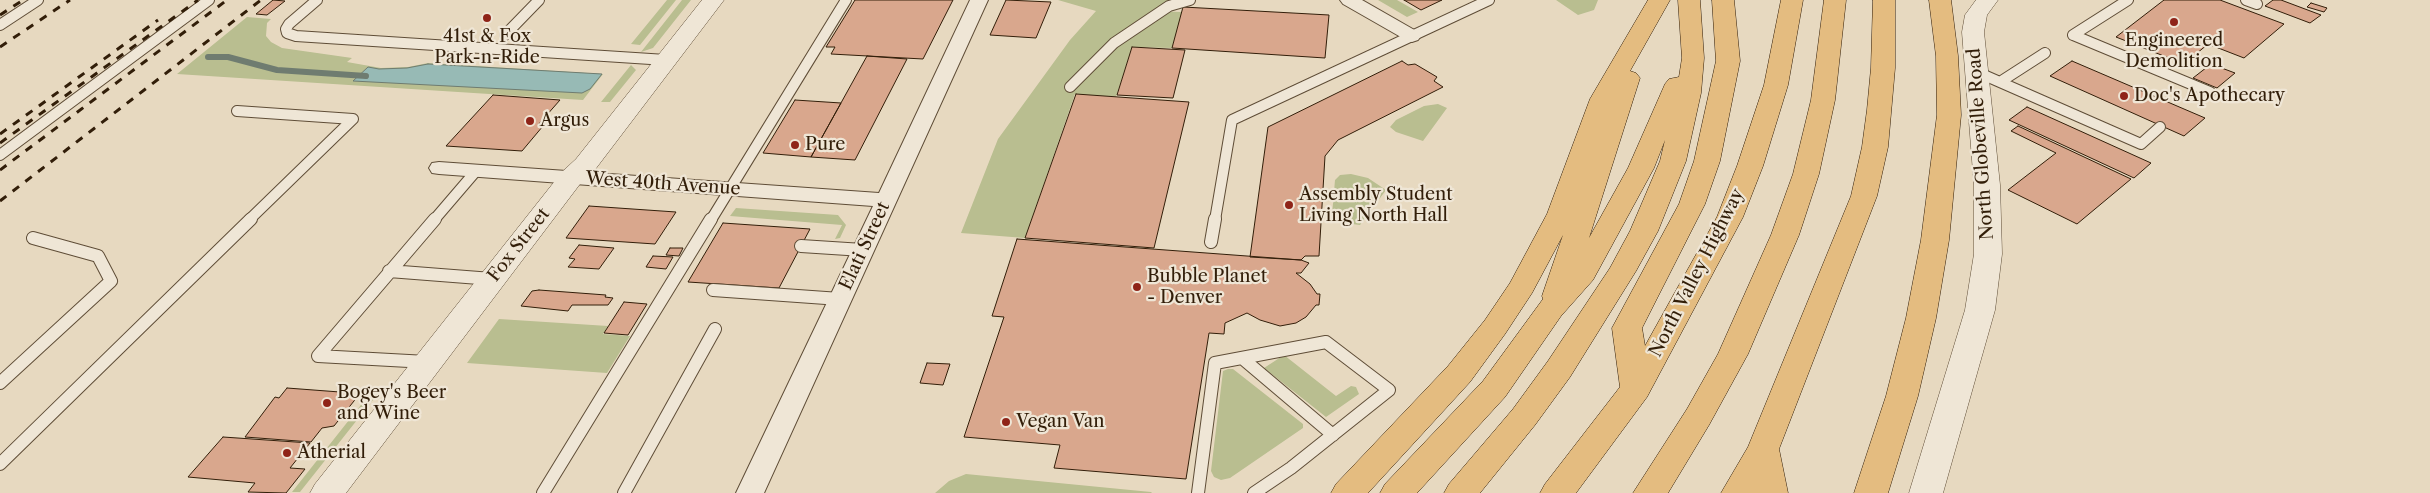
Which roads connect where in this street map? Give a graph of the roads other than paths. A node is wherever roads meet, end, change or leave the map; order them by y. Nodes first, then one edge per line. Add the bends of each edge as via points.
1 (38, 0) edge
2 (209, 0) edge
3 (317, 0) edge
4 (540, 0) edge
5 (712, 0) edge
6 (846, 0) edge
7 (979, 0) edge
8 (1190, 0) edge
9 (1350, 0) edge
10 (1489, 0) edge
11 (1660, 0) edge
12 (1723, 0) edge
13 (1792, 0) edge
14 (1835, 0) edge
15 (1884, 0) edge
16 (1940, 0) edge
17 (1987, 0) edge
18 (2128, 0) edge
19 (2246, 0) edge
20 (2257, 4) dead end
21 (1690, 13) edge
22 (0, 25) edge
23 (1642, 32) junction
24 (505, 36) dead end
25 (1412, 36) junction
26 (2045, 53) dead end
27 (666, 60) junction
28 (1988, 77) junction
29 (1070, 87) dead end
30 (2210, 92) dead end
31 (236, 111) dead end
32 (2160, 127) dead end
33 (0, 155) edge
34 (439, 168) dead end
35 (476, 171) junction
36 (571, 178) junction
37 (730, 189) junction
38 (886, 200) junction
39 (32, 238) dead end
40 (1211, 242) dead end
41 (801, 246) dead end
42 (863, 250) junction
43 (389, 271) junction
44 (493, 279) junction
45 (713, 290) dead end
46 (840, 299) junction
47 (1551, 309) junction
48 (715, 330) dead end
49 (1242, 358) junction
50 (429, 362) junction
51 (0, 383) edge
52 (1636, 389) junction
53 (1333, 435) junction
54 (1763, 449) junction
55 (0, 464) edge
56 (327, 493) edge
57 (543, 493) edge
58 (624, 493) edge
59 (750, 493) edge
60 (1198, 493) edge
61 (1254, 493) edge
62 (1348, 493) edge
63 (1398, 493) edge
64 (1461, 493) edge
65 (1558, 493) edge
66 (1650, 493) edge
67 (1738, 493) edge
68 (1771, 493) edge
69 (1871, 493) edge
70 (1926, 493) edge

1 - 22 lane
2 - 33 lane
3 - 27 lane via 289,24 287,33
4 - 24 lane
5 - 27 street, Fox Street
6 - 37 lane
7 - 38 street, Elati Street
8 - 29 lane via 1169,6 1114,43
9 - 25 street
10 - 25 lane
11 - 23 highway
12 - 52 highway via 1728,61 1707,161 1692,204 1627,328
13 - 52 highway, North Valley Highway via 1776,85 1730,217
14 - 66 highway via 1823,100 1806,174 1785,236 1733,354
15 - 54 highway via 1879,110 1864,196
16 - 69 highway via 1949,115 1936,240 1902,396
17 - 28 street, North Globeville Road via 1976,15 1973,32
18 - 30 lane via 2073,35
19 - 20 lane
21 - 47 highway via 1684,64 1674,96 1642,168 1583,273
21 - 64 highway via 1693,58 1682,126 1661,194 1644,231 1559,369
23 - 47 highway
23 - 62 highway via 1602,99 1560,214 1522,286 1459,374
25 - 40 lane via 1232,120
26 - 28 lane
27 - 36 street, Fox Street via 585,165
28 - 32 lane via 2141,144
28 - 70 street, North Globeville Road via 1988,254 1980,310
31 - 55 lane via 353,118
34 - 35 street, West 40th Avenue
35 - 36 street, West 40th Avenue
35 - 43 lane
36 - 37 street, West 40th Avenue
36 - 44 street, Fox Street
37 - 38 street, West 40th Avenue
37 - 57 lane
38 - 42 street, Elati Street
39 - 51 lane via 98,256 111,282
41 - 42 lane
42 - 46 street, Elati Street
43 - 44 lane
43 - 50 lane via 318,356
44 - 50 street, Fox Street
45 - 46 lane
46 - 59 street, Elati Street
47 - 63 highway via 1517,359 1465,422
48 - 58 lane
49 - 53 lane
49 - 53 lane via 1326,342 1389,390
49 - 60 lane via 1215,363
50 - 56 street, Fox Street
52 - 65 highway, North Valley Highway
53 - 61 lane
54 - 67 highway
54 - 68 highway

